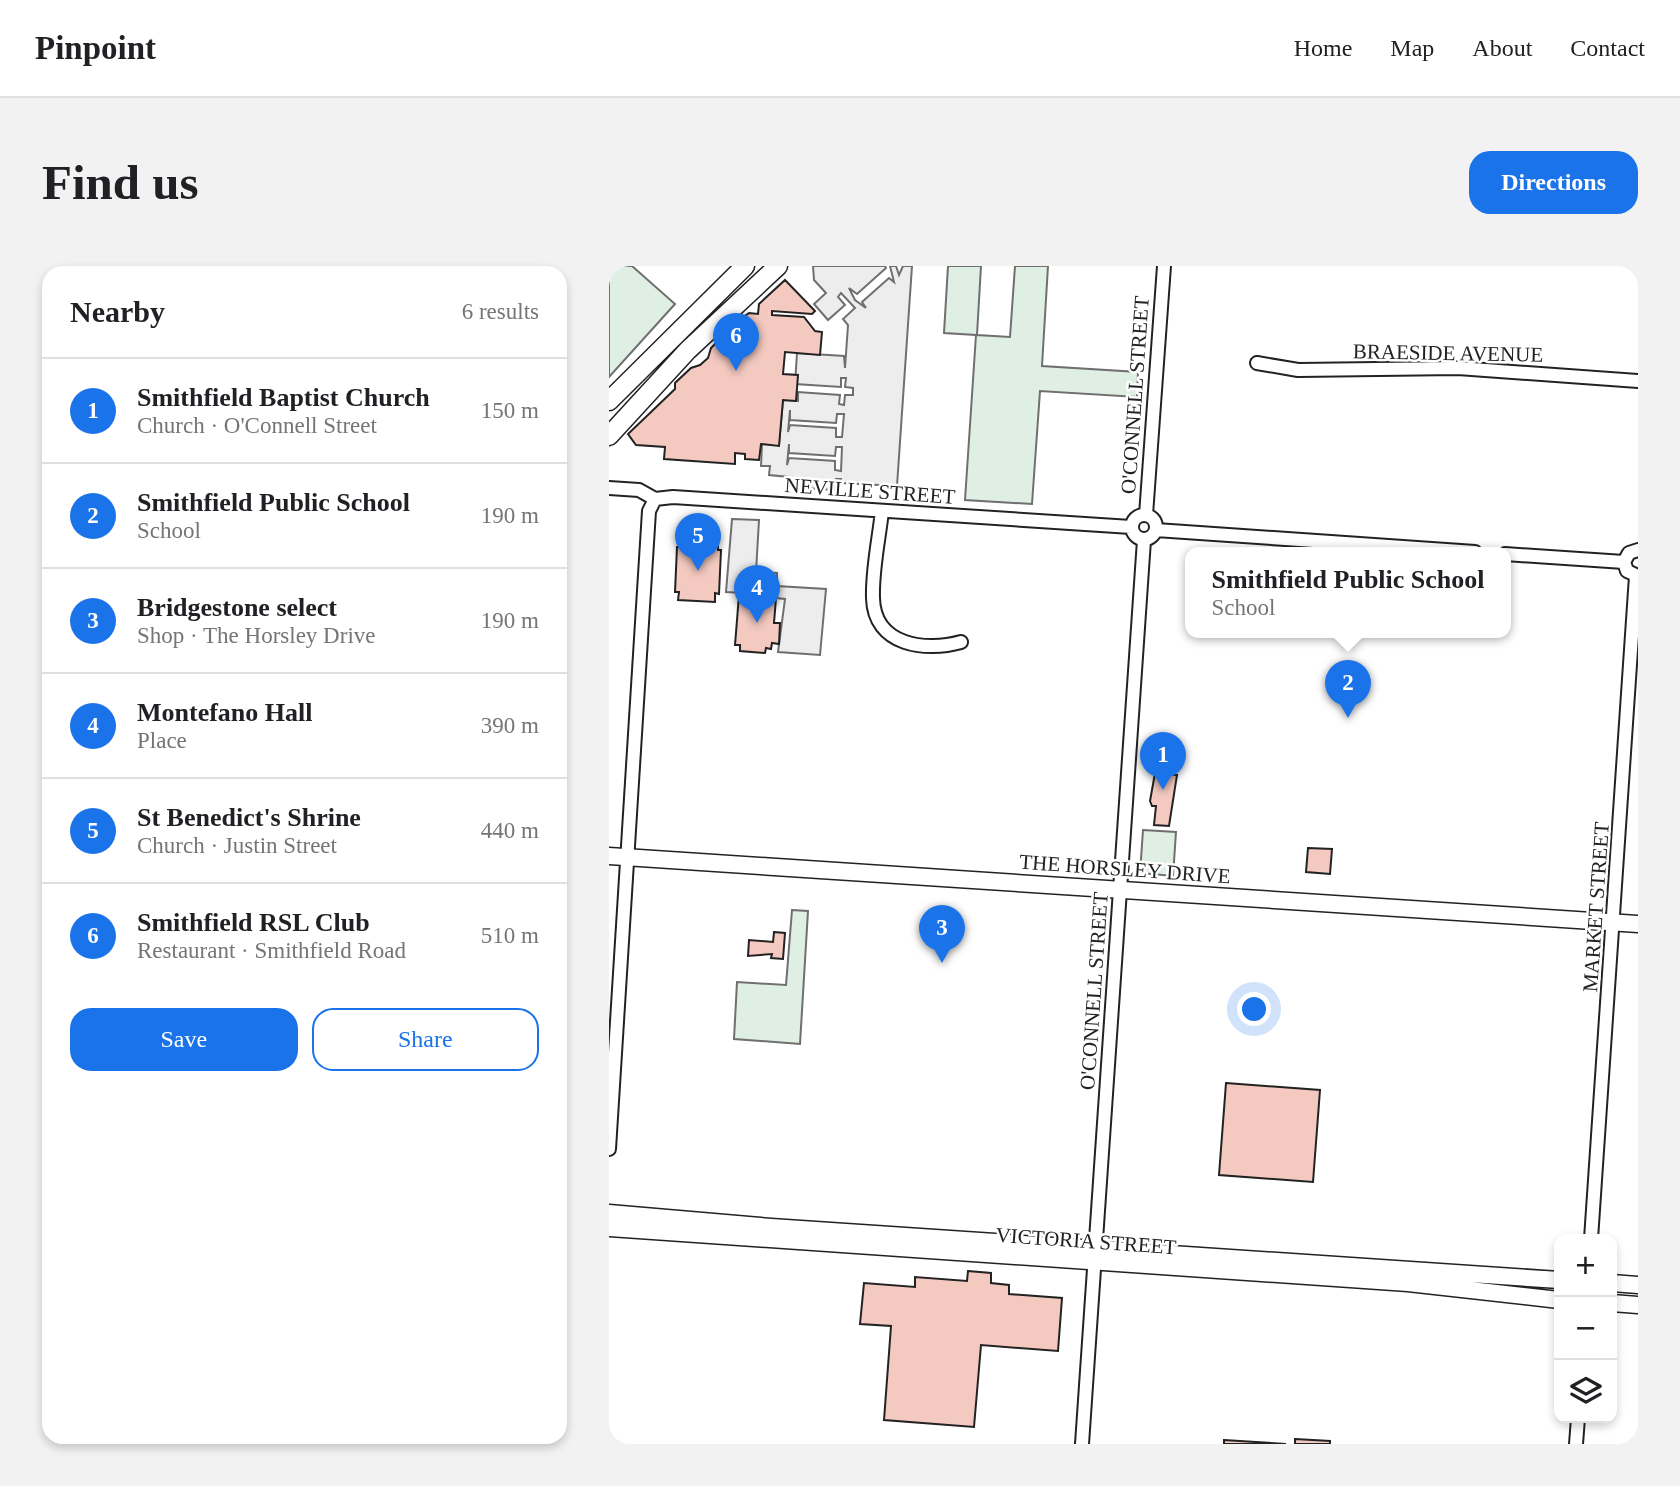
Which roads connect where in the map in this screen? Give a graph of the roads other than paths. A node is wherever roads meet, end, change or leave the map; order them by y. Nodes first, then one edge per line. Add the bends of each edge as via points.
1 (745, 266) edge
2 (778, 266) edge
3 (1163, 270) edge
4 (1257, 363) dead end
5 (1638, 381) edge
6 (609, 401) edge
7 (609, 436) edge
8 (609, 488) edge
9 (655, 499) junction
10 (882, 511) junction
11 (1146, 515) junction
12 (1131, 527) junction
13 (1156, 530) junction
14 (1144, 540) junction
15 (1402, 547) edge
16 (1638, 550) edge
17 (1511, 554) edge
18 (1624, 562) junction
19 (1637, 576) edge
20 (961, 642) dead end
21 (1632, 741) edge
22 (609, 856) edge
23 (629, 857) junction
24 (1120, 890) junction
25 (1613, 923) junction
26 (1638, 925) edge
27 (609, 950) edge
28 (623, 951) junction
29 (609, 1149) edge
30 (609, 1213) edge
31 (609, 1228) edge
32 (1591, 1234) edge
33 (1094, 1255) junction
34 (1554, 1280) edge
35 (1617, 1283) edge
36 (1638, 1285) edge
37 (1554, 1299) edge
38 (1617, 1303) edge
39 (1638, 1305) edge
40 (1578, 1423) edge
41 (1082, 1444) edge
42 (1576, 1444) edge

1 - 6 highway
2 - 7 highway via 688,350
3 - 11 street, O'CONNELL STREET
4 - 5 street, BRAESIDE AVENUE via 1299,370 1458,369
8 - 9 street, NEVILLE STREET via 639,491
9 - 10 street, NEVILLE STREET
9 - 23 street via 649,511
10 - 12 street, NEVILLE STREET
10 - 20 street via 873,600 885,630 901,642 939,648
11 - 12 street via 1135,518
11 - 13 street via 1154,519
12 - 14 street via 1136,537
13 - 14 street
13 - 15 street
14 - 24 street, O'CONNELL STREET
16 - 18 street via 1629,553
17 - 18 street
18 - 19 street via 1627,572
19 - 21 street, MARKET STREET
21 - 25 street, MARKET STREET
22 - 23 main road, THE HORSLEY DRIVE
23 - 24 main road, THE HORSLEY DRIVE
23 - 28 street
24 - 25 main road, THE HORSLEY DRIVE
24 - 33 street, O'CONNELL STREET
25 - 26 main road, THE HORSLEY DRIVE
25 - 32 street, MARKET STREET
27 - 28 street
28 - 29 street
30 - 33 main road, VICTORIA STREET
31 - 33 main road, VICTORIA STREET
33 - 34 main road, VICTORIA STREET
33 - 37 main road, VICTORIA STREET
33 - 41 street, O'CONNELL STREET
35 - 36 main road
38 - 39 main road
40 - 42 street

